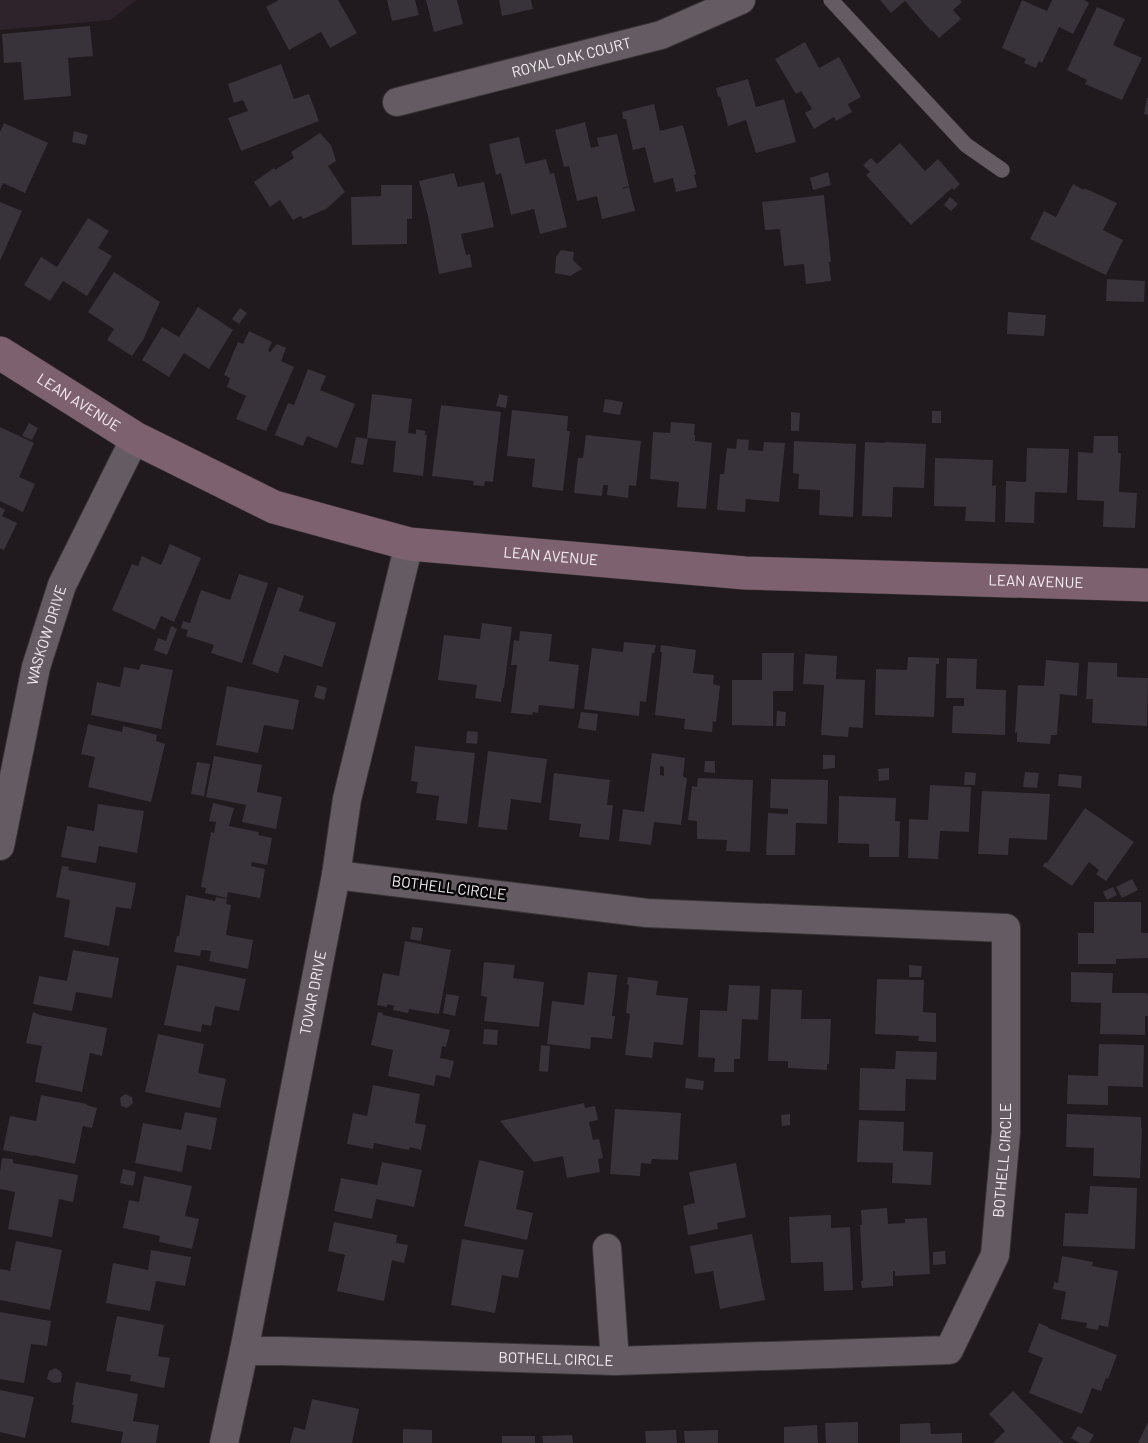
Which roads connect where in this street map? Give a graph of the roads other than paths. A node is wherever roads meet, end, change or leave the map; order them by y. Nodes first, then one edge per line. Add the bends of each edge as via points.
1 (741, 0) edge
2 (831, 0) edge
3 (397, 102) dead end
4 (1002, 170) dead end
5 (0, 353) edge
6 (135, 438) junction
7 (409, 544) junction
8 (1148, 585) edge
9 (0, 846) edge
10 (336, 875) junction
11 (607, 1248) dead end
12 (244, 1351) junction
13 (615, 1361) junction
14 (224, 1443) edge

1 - 3 street, ROYAL OAK COURT via 661,35
2 - 4 lane via 966,145
5 - 6 street, LEAN AVENUE
6 - 7 street, LEAN AVENUE via 274,507
6 - 9 street, WASKOW DRIVE via 62,585 36,667
7 - 8 street, LEAN AVENUE via 745,573
7 - 10 street, TOVAR DRIVE via 347,799
10 - 12 street, TOVAR DRIVE
10 - 13 street, BOTHELL CIRCLE via 647,913 1006,928 1006,1132 995,1255 949,1350
11 - 13 street
12 - 13 street, BOTHELL CIRCLE
12 - 14 street, TOVAR DRIVE

